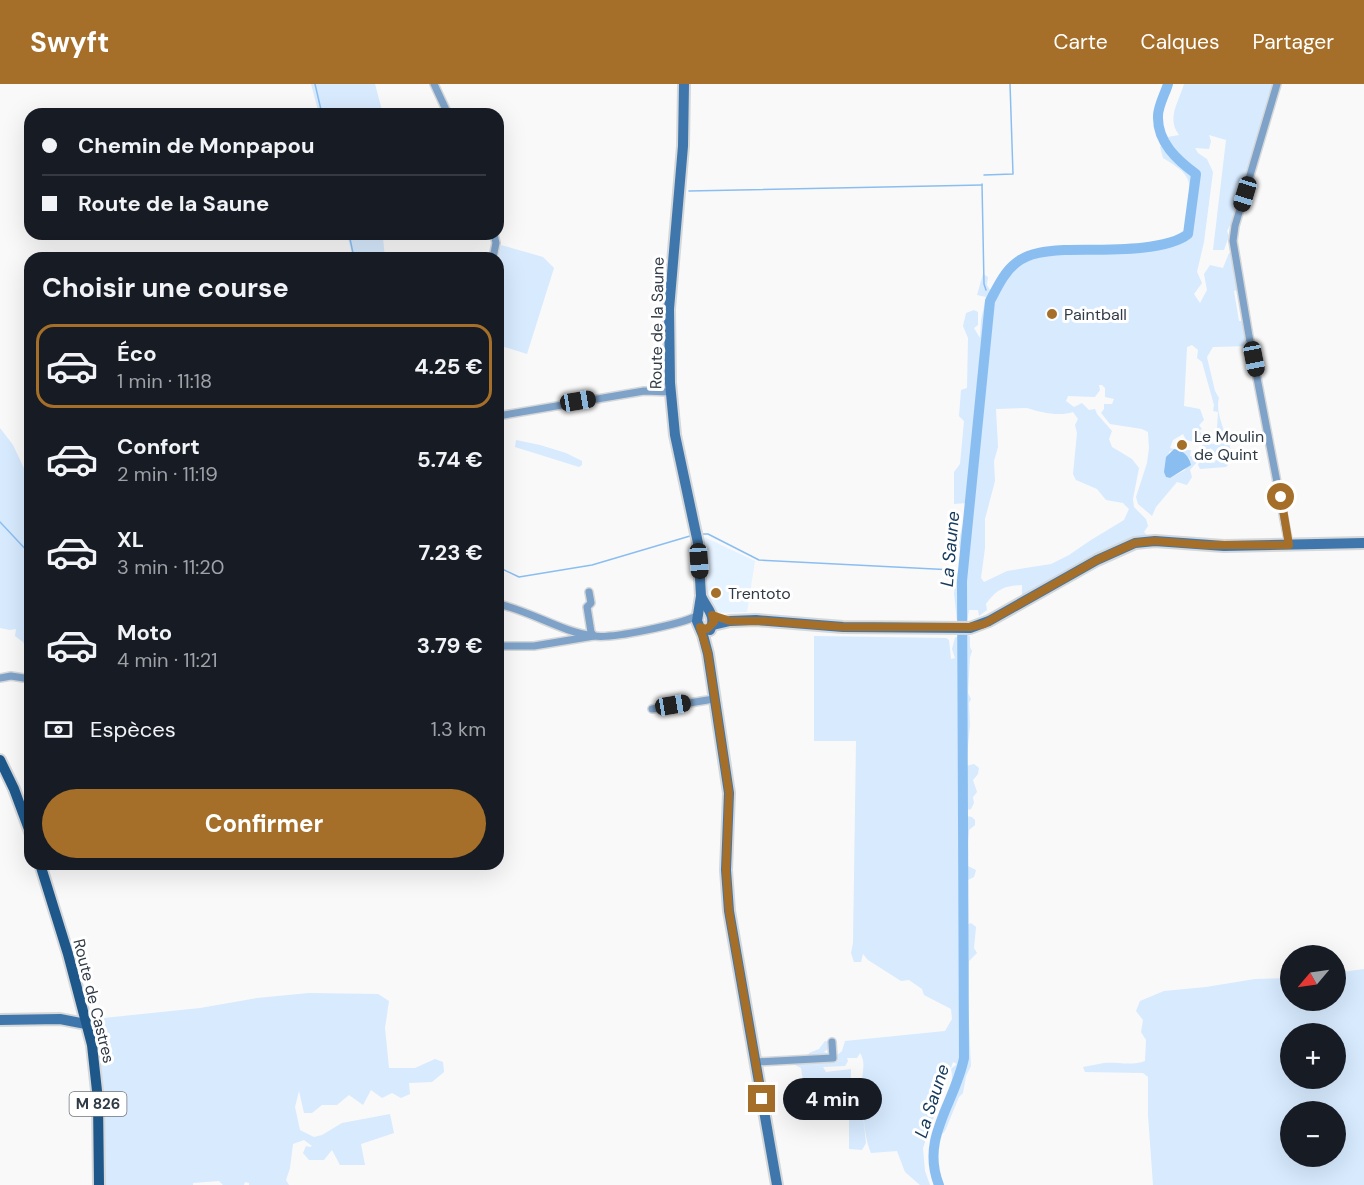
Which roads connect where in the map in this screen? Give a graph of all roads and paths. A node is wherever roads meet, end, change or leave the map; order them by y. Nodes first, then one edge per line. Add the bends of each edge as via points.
1 (434, 84) edge
2 (684, 84) edge
3 (1277, 84) edge
4 (445, 108) edge
5 (670, 392) junction
6 (504, 415) edge
7 (1364, 543) edge
8 (1289, 545) junction
9 (589, 592) dead end
10 (504, 606) edge
11 (705, 620) junction
12 (594, 636) junction
13 (504, 646) edge
14 (0, 678) edge
15 (24, 678) edge
16 (714, 699) junction
17 (652, 709) dead end
18 (0, 760) edge
19 (24, 816) edge
20 (42, 870) edge
21 (83, 1012) junction
22 (60, 1019) junction
23 (0, 1020) edge
24 (86, 1024) junction
25 (832, 1042) dead end
26 (755, 1062) junction
27 (99, 1185) edge
28 (777, 1185) edge

1 - 4 street
2 - 5 street, Route de la Saune via 683,146 669,309
3 - 8 street via 1233,241
5 - 6 street via 645,391
5 - 11 street, Route de la Saune via 675,435 696,525
7 - 8 street
8 - 11 street via 1135,543 984,624 970,627 843,627
9 - 12 street via 591,603 587,607
10 - 12 street
11 - 12 street
11 - 16 street, Route de la Saune
12 - 13 street via 534,646
14 - 15 street
16 - 17 street
16 - 26 street, Route de la Saune via 729,793 727,899
18 - 19 main road
20 - 21 main road, Route de Castres / M 826
21 - 22 street
21 - 24 main road, Route de Castres / M 826
22 - 23 street
22 - 24 street
24 - 27 main road, Route de Castres / M 826 via 96,1066
25 - 26 street via 833,1058
26 - 28 street, Route de la Saune

